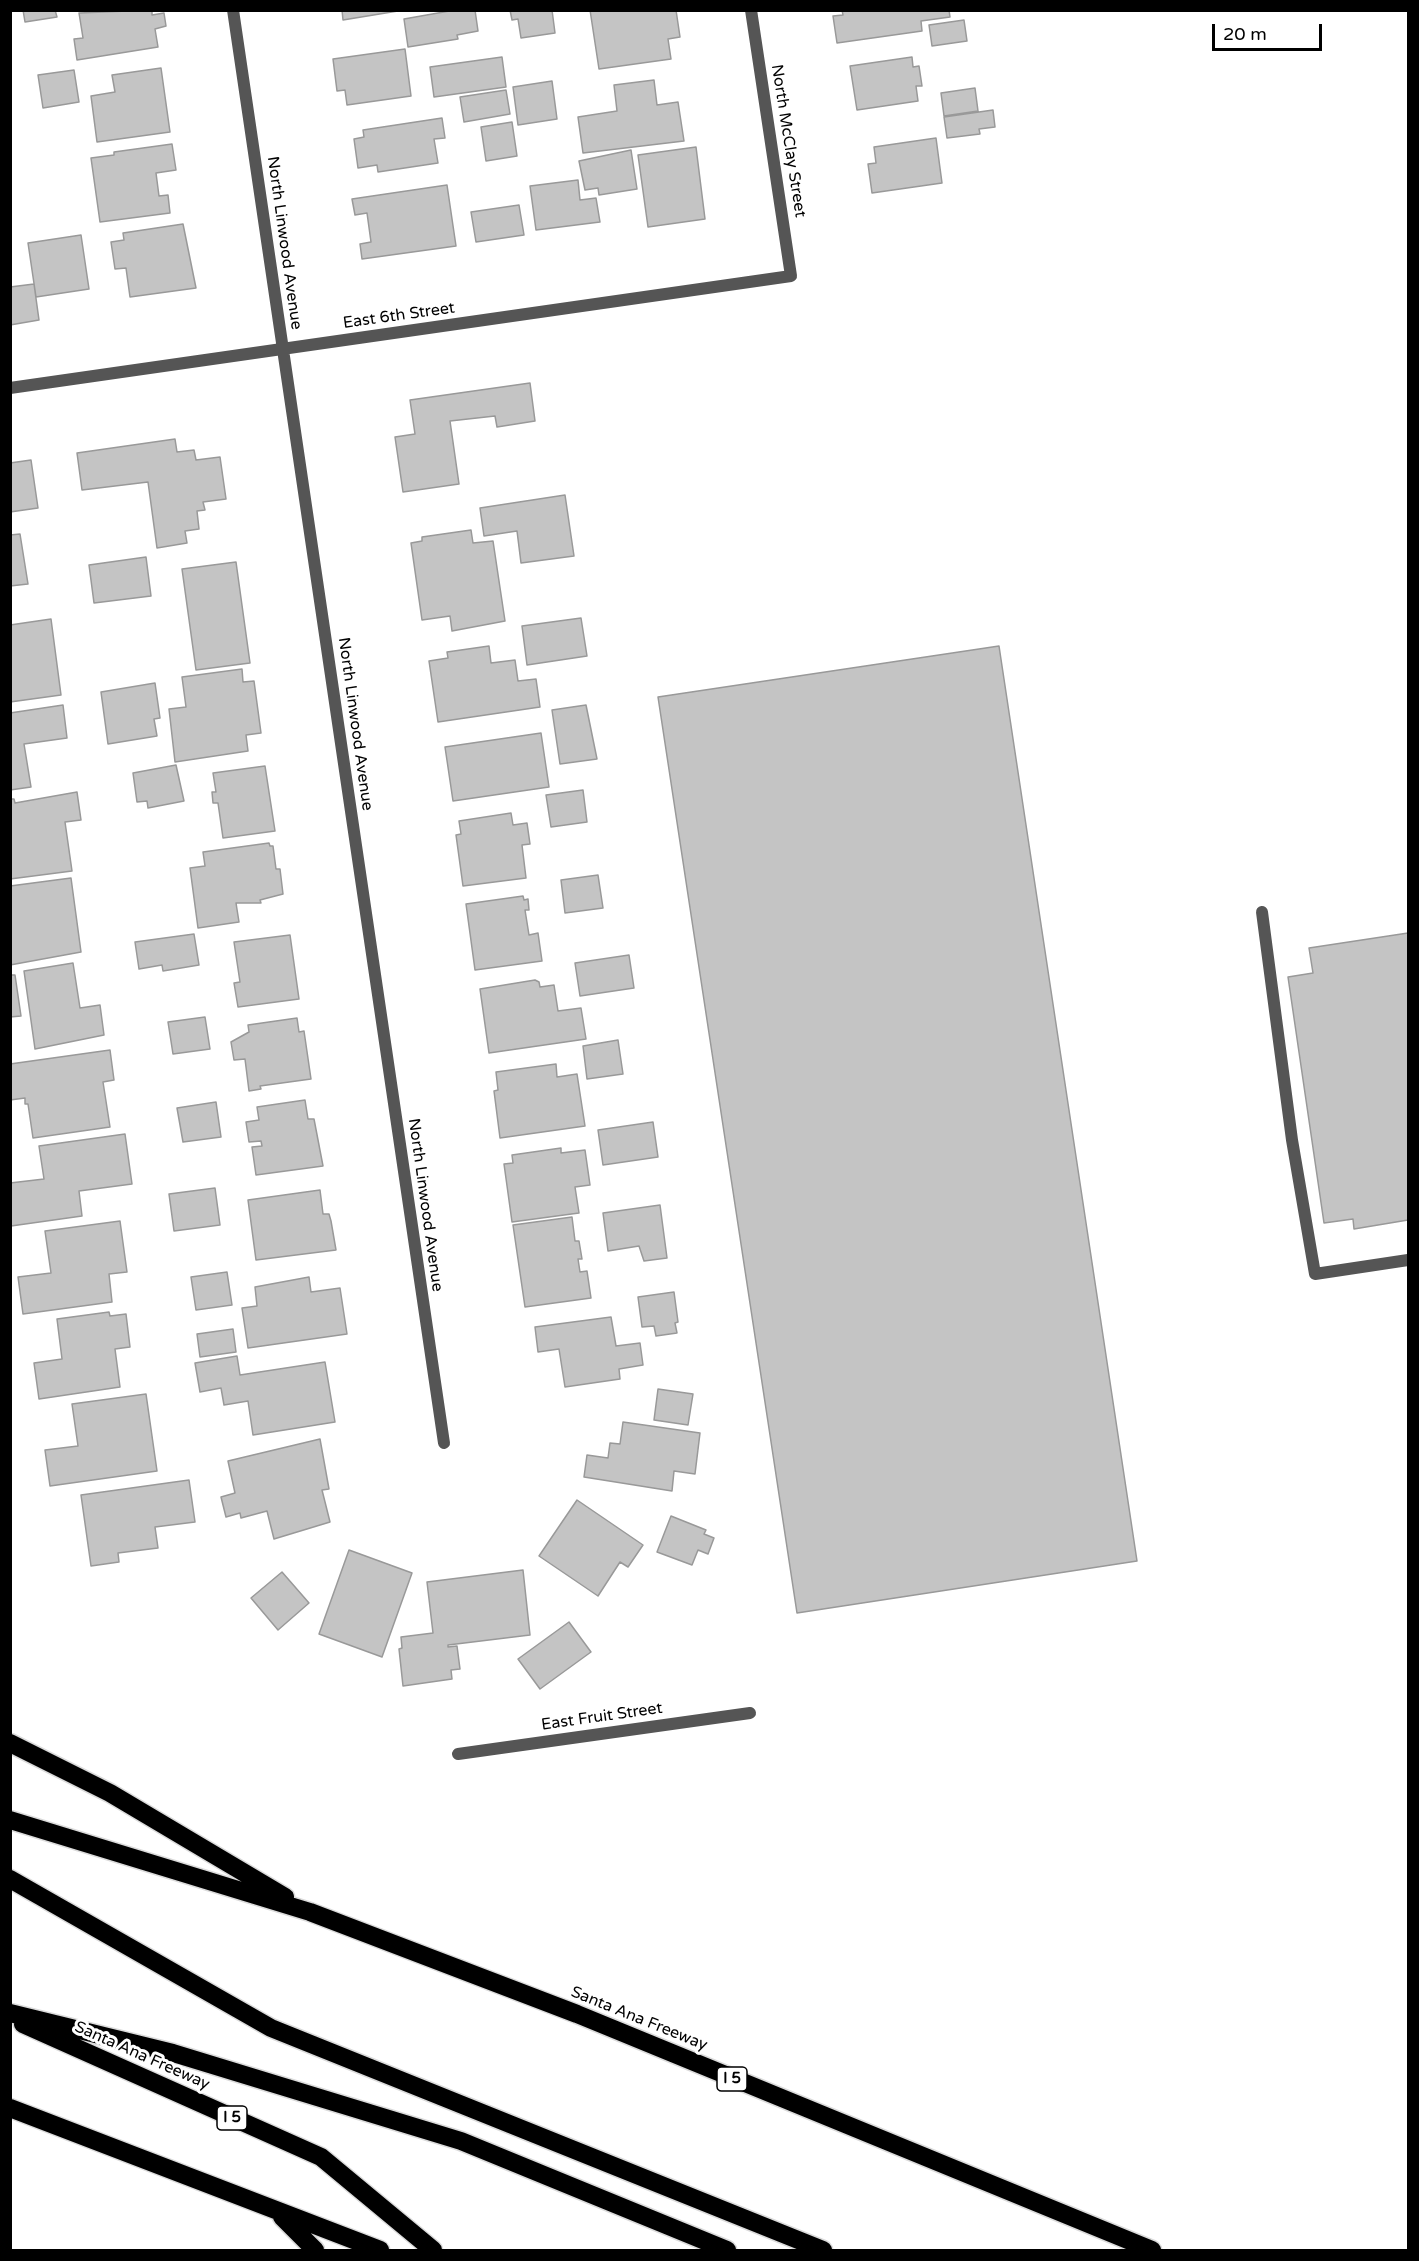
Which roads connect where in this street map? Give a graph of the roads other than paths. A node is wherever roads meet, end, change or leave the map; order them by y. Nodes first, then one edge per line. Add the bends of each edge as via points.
1 (233, 10) edge
2 (751, 10) edge
3 (791, 276) joint
4 (283, 350) junction
5 (10, 388) edge
6 (1262, 912) dead end
7 (1408, 1260) edge
8 (444, 1443) dead end
9 (750, 1713) dead end
10 (10, 1743) edge
11 (458, 1754) dead end
12 (10, 1820) edge
13 (10, 1879) edge
14 (310, 1912) junction
15 (10, 2013) edge
16 (10, 2019) edge
17 (10, 2108) edge
18 (276, 2211) junction
19 (315, 2250) edge
20 (380, 2250) edge
21 (433, 2250) edge
22 (728, 2250) edge
23 (823, 2250) edge
24 (1152, 2250) edge

1 - 4 street, North Linwood Avenue
2 - 3 street, North McClay Street
3 - 4 street, East 6th Street
4 - 5 street, East 6th Street
4 - 8 street, North Linwood Avenue
6 - 7 street via 1292,1140 1316,1274
9 - 11 street, East Fruit Street
10 - 14 highway, Santa Ana Freeway / I 5 via 110,1793
12 - 14 highway, Santa Ana Freeway / I 5
13 - 23 highway via 271,2028
14 - 24 highway, Santa Ana Freeway / I 5 via 577,2014
15 - 22 highway via 172,2053 461,2141
16 - 21 highway, Santa Ana Freeway / I 5 via 321,2157
17 - 18 highway
18 - 19 highway
18 - 20 highway

